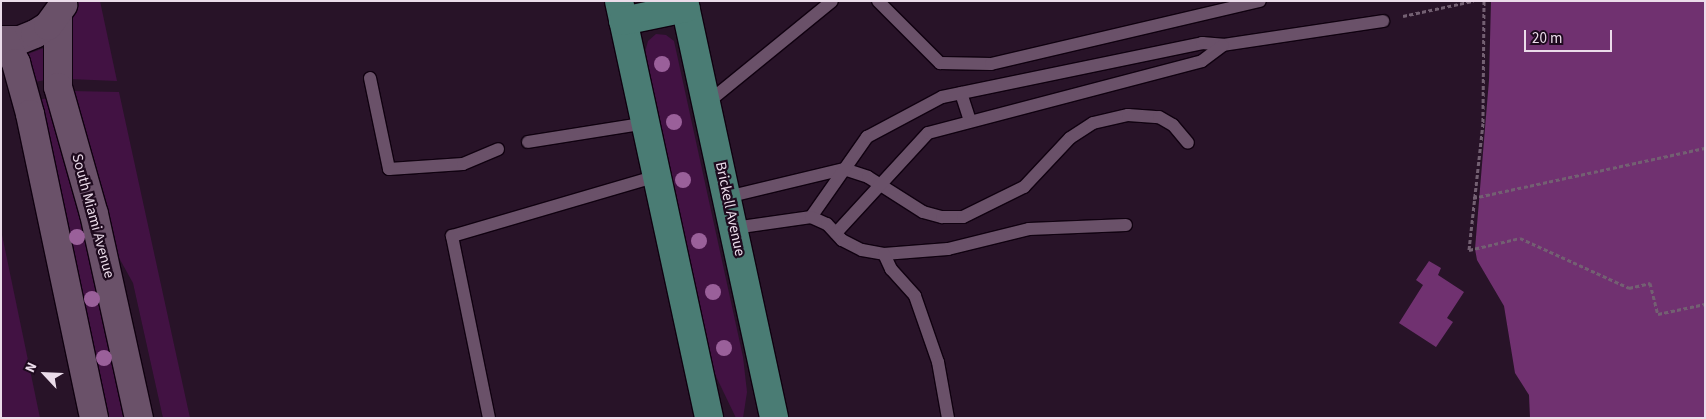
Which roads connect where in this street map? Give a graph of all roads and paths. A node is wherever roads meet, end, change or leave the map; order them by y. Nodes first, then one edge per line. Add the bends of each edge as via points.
1 (832, 1) edge
2 (878, 1) edge
3 (1260, 1) edge
4 (1474, 1) edge
5 (1484, 1) edge
6 (685, 4) edge
7 (62, 8) edge
8 (621, 11) edge
9 (1384, 20) joint
10 (3, 40) edge
11 (1223, 45) junction
12 (370, 78) dead end
13 (961, 93) junction
14 (707, 103) junction
15 (970, 121) junction
16 (646, 123) junction
17 (528, 142) dead end
18 (1188, 143) dead end
19 (1705, 148) edge
20 (498, 149) dead end
21 (844, 169) junction
22 (657, 176) junction
23 (881, 184) junction
24 (727, 197) junction
25 (1473, 198) junction
26 (811, 217) junction
27 (1126, 225) dead end
28 (734, 228) junction
29 (836, 233) junction
30 (884, 254) junction
31 (1705, 304) edge
32 (94, 418) edge
33 (139, 418) edge
34 (489, 418) edge
35 (709, 418) edge
36 (774, 418) edge
37 (948, 418) edge

1 - 14 lane
2 - 3 lane via 940,63 990,64
4 - 9 path
5 - 25 path via 1483,123
6 - 8 main road
6 - 14 main road, Brickell Avenue
7 - 10 main road via 35,34
7 - 33 main road, South Miami Avenue via 58,87 96,224
8 - 16 main road
9 - 11 lane
10 - 32 main road via 16,63 30,114
11 - 13 lane via 1202,43
11 - 15 lane via 1202,61
12 - 20 lane via 389,169 463,164
13 - 15 lane
13 - 21 lane via 942,97 867,137
14 - 24 main road, Brickell Avenue
15 - 23 lane via 928,133
16 - 17 lane
16 - 22 main road
18 - 23 lane via 1173,124 1159,117 1128,115 1093,124 1070,138 1024,187 963,217 942,217 923,212
19 - 25 path
21 - 23 lane
21 - 24 lane
21 - 26 lane
22 - 34 lane via 452,236
22 - 35 main road
23 - 29 lane
24 - 28 main road, Brickell Avenue
25 - 31 path via 1469,250 1520,238 1629,288 1650,284 1658,314
26 - 28 lane
26 - 29 lane via 827,224
27 - 30 lane via 1029,229 948,249
28 - 36 main road, Brickell Avenue
29 - 30 lane via 862,250
30 - 37 lane via 891,269 915,296 938,362

